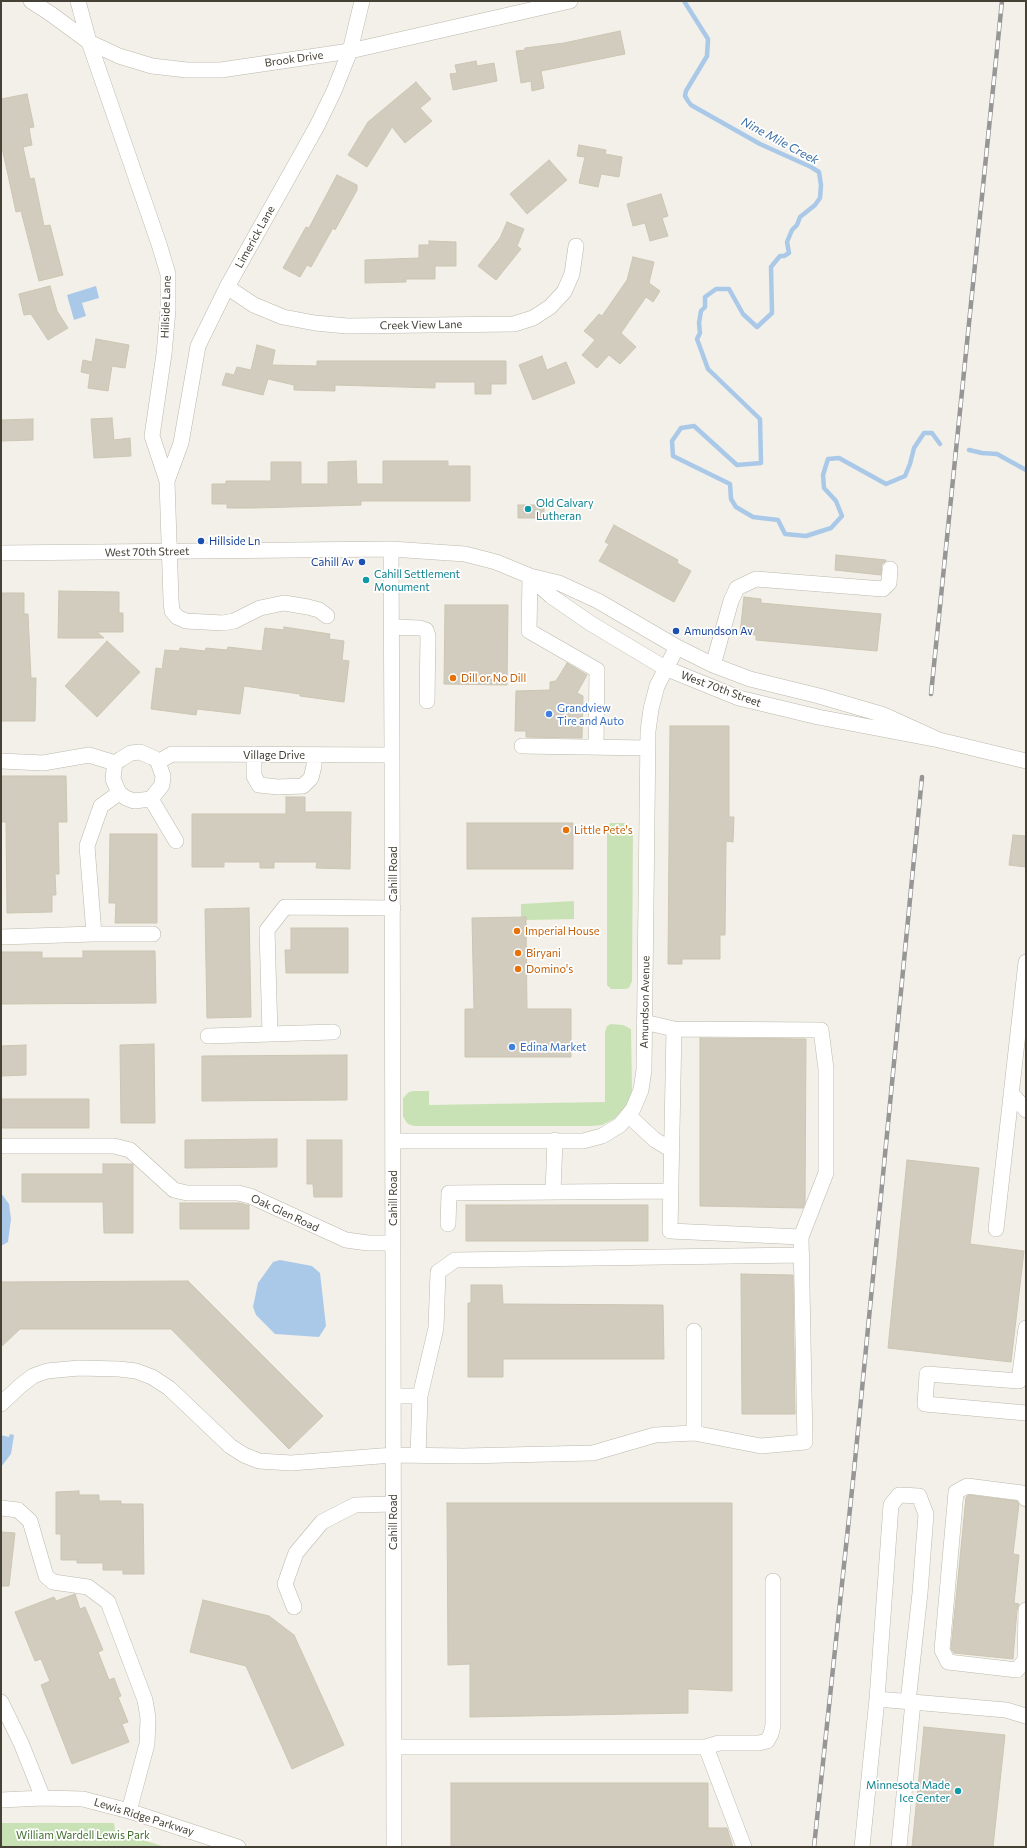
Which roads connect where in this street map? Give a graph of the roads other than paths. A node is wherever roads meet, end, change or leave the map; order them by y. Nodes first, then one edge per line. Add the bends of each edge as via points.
1 (31, 1) edge
2 (78, 1) edge
3 (362, 1) edge
4 (570, 1) edge
5 (89, 42) junction
6 (350, 51) junction
7 (576, 246) dead end
8 (227, 287) junction
9 (168, 481) junction
10 (391, 550) junction
11 (170, 552) junction
12 (1, 553) edge
13 (890, 569) dead end
14 (530, 576) junction
15 (328, 616) dead end
16 (392, 627) junction
17 (677, 647) junction
18 (713, 665) junction
19 (665, 668) junction
20 (427, 701) dead end
21 (939, 740) junction
22 (522, 746) dead end
23 (596, 747) junction
24 (648, 748) junction
25 (254, 754) junction
26 (314, 755) junction
27 (392, 755) junction
28 (1, 761) edge
29 (1026, 761) edge
30 (158, 762) junction
31 (115, 763) junction
32 (119, 793) junction
33 (151, 799) junction
34 (176, 841) dead end
35 (393, 908) junction
36 (94, 934) junction
37 (153, 934) dead end
38 (1, 937) edge
39 (1026, 962) edge
40 (644, 1022) junction
41 (674, 1029) junction
42 (332, 1032) dead end
43 (270, 1034) junction
44 (208, 1036) dead end
45 (1011, 1093) junction
46 (1026, 1110) edge
47 (628, 1115) junction
48 (555, 1140) junction
49 (393, 1141) junction
50 (1, 1146) edge
51 (672, 1150) junction
52 (553, 1192) junction
53 (671, 1192) junction
54 (448, 1224) dead end
55 (996, 1229) dead end
56 (802, 1236) junction
57 (392, 1243) junction
58 (802, 1255) junction
59 (1026, 1328) edge
60 (694, 1332) dead end
61 (393, 1396) junction
62 (420, 1396) junction
63 (1, 1404) edge
64 (1026, 1413) edge
65 (694, 1433) junction
66 (393, 1455) junction
67 (418, 1456) junction
68 (1026, 1499) edge
69 (393, 1504) junction
70 (1, 1508) edge
71 (773, 1581) dead end
72 (294, 1607) dead end
73 (1026, 1610) edge
74 (1026, 1660) edge
75 (877, 1699) junction
76 (1, 1702) edge
77 (911, 1702) junction
78 (1026, 1716) edge
79 (394, 1747) junction
80 (706, 1747) junction
81 (43, 1798) junction
82 (1, 1800) edge
83 (129, 1811) junction
84 (238, 1847) edge
85 (394, 1847) edge
86 (744, 1847) edge
87 (862, 1847) edge
88 (899, 1847) edge

1 - 5 street, Brook Drive
2 - 5 street, Hillside Lane
3 - 6 street, Limerick Lane
4 - 6 street, Brook Drive
5 - 6 street, Brook Drive via 119,56 146,64 187,70 221,70
5 - 9 street, Hillside Lane via 168,274 164,354 152,436
6 - 8 street, Limerick Lane via 317,126
7 - 8 street, Creek View Lane via 572,274 564,292 550,307 533,318 514,324 347,326 315,323 284,317 254,305
8 - 9 street, Limerick Lane via 198,346 181,443
9 - 11 street, Hillside Lane
10 - 11 street, West 70th Street
10 - 14 street, West 70th Street via 465,554 496,562
10 - 16 street, Cahill Road
11 - 12 street, West 70th Street
11 - 15 street, Hillside Lane via 170,600 172,611 177,617 223,623 234,621 260,608 284,603 308,606
13 - 18 street via 889,583 883,589 756,579 737,588
14 - 17 street, West 70th Street via 559,583 598,601
14 - 19 street, West 70th Street via 551,596 570,609
14 - 23 street via 529,631 597,670
16 - 20 street via 426,630
16 - 27 street, Cahill Road
17 - 18 street, West 70th Street
17 - 19 street, Amundson Avenue
18 - 21 street, West 70th Street via 750,679 884,715
19 - 21 street, West 70th Street via 739,698 769,706
19 - 24 street, Amundson Avenue via 650,709
21 - 29 street, West 70th Street
22 - 23 street
23 - 24 street
24 - 40 street, Amundson Avenue
25 - 26 street, Village Drive
25 - 26 street via 254,776 259,785 278,787 303,786 311,778
25 - 30 street, Village Drive via 172,754
26 - 27 street, Village Drive
27 - 35 street, Cahill Road
28 - 31 street via 43,763 88,755
30 - 31 street via 147,753 140,752 131,753
30 - 33 street via 163,776 162,785
31 - 32 street via 113,779
32 - 33 street via 134,801
32 - 36 street via 101,806 87,846
33 - 34 street
35 - 43 street via 286,907 267,930
35 - 49 street, Cahill Road
36 - 37 street
36 - 38 street
39 - 45 street
40 - 41 street
40 - 47 street, Amundson Avenue via 644,1070 641,1090
41 - 51 street
41 - 56 street via 821,1030 826,1069 826,1173
42 - 43 street
43 - 44 street
45 - 46 street
45 - 55 street
47 - 48 street, Amundson Avenue via 602,1136 583,1141
47 - 51 street via 655,1140
48 - 49 street, Amundson Avenue
48 - 52 street
49 - 57 street, Cahill Road
50 - 57 street, Oak Glen Road via 114,1146 130,1150 174,1190 187,1194 250,1196 346,1240
51 - 53 street
52 - 53 street
52 - 54 street via 450,1194
53 - 56 street via 670,1231
56 - 58 street
57 - 61 street, Cahill Road
58 - 62 street via 455,1260 438,1272 436,1328
58 - 65 street via 805,1442 761,1446
59 - 64 street via 1019,1381 927,1374 925,1404
60 - 65 street
61 - 62 street
61 - 66 street, Cahill Road
62 - 67 street
63 - 66 street via 24,1382 47,1371 79,1368 136,1371 152,1377 168,1388 230,1446 244,1455 259,1460 290,1463
65 - 67 street via 655,1435 593,1453
66 - 67 street
66 - 69 street, Cahill Road
68 - 74 street via 1022,1493 967,1486 956,1492 942,1650 948,1662 1017,1670
69 - 72 street via 355,1505 322,1522 296,1553 285,1584
69 - 79 street, Cahill Road
70 - 83 street via 18,1510 30,1521 46,1576 53,1582 88,1587 108,1602 145,1700 148,1718 147,1744
71 - 80 street via 772,1734 768,1740 759,1743 719,1743
73 - 74 street
75 - 77 street
75 - 77 street via 892,1505 899,1495 919,1496 926,1514
75 - 87 street
76 - 81 street
77 - 78 street via 1006,1710
77 - 88 street
79 - 80 street
79 - 85 street, Cahill Road
80 - 86 street
81 - 82 street, Lewis Ridge Parkway
81 - 83 street, Lewis Ridge Parkway via 83,1799
83 - 84 street, Lewis Ridge Parkway

